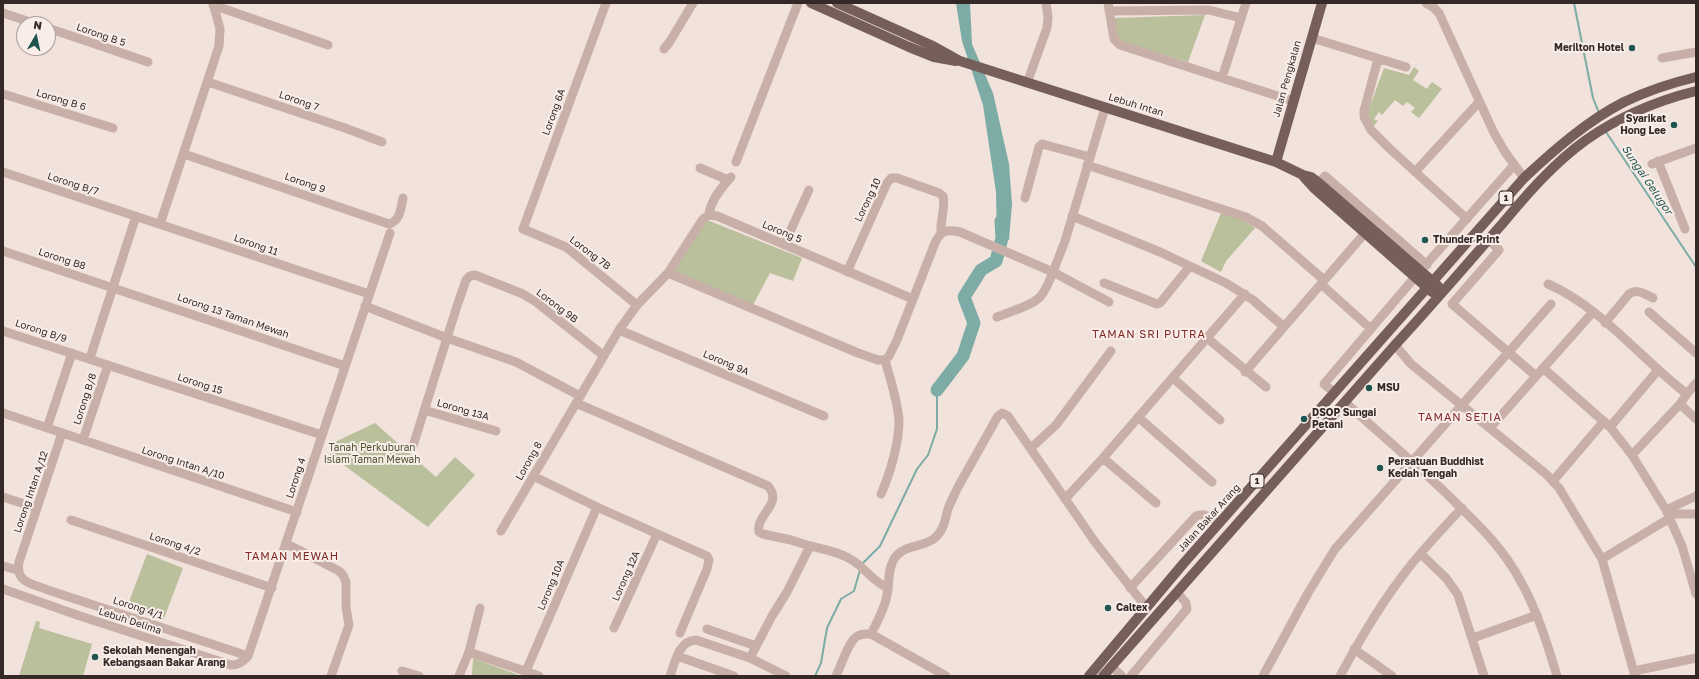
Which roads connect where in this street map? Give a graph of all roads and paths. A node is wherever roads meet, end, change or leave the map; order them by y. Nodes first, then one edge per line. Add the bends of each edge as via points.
1 (606, 3) edge
2 (693, 3) edge
3 (798, 3) edge
4 (811, 3) edge
5 (837, 3) edge
6 (1046, 3) edge
7 (1246, 3) edge
8 (1322, 3) edge
9 (1428, 3) edge
10 (213, 4) edge
11 (1109, 7) edge
12 (3, 13) edge
13 (16, 17) edge
14 (1241, 18) junction
15 (56, 31) edge
16 (1312, 38) junction
17 (328, 45) dead end
18 (664, 49) dead end
19 (1696, 52) edge
20 (1662, 58) dead end
21 (1378, 59) junction
22 (148, 62) dead end
23 (963, 62) junction
24 (1406, 67) dead end
25 (1696, 77) edge
26 (1222, 78) junction
27 (208, 82) junction
28 (1696, 82) edge
29 (1027, 83) junction
30 (1663, 85) junction
31 (1696, 91) edge
32 (3, 94) edge
33 (1293, 101) junction
34 (1479, 102) junction
35 (1105, 108) junction
36 (113, 128) dead end
37 (382, 142) dead end
38 (1696, 148) edge
39 (184, 154) junction
40 (1088, 161) junction
41 (736, 162) dead end
42 (1276, 162) junction
43 (1514, 166) junction
44 (700, 168) dead end
45 (3, 172) edge
46 (1415, 172) junction
47 (1303, 175) junction
48 (1524, 178) junction
49 (809, 190) dead end
50 (403, 198) dead end
51 (1025, 198) dead end
52 (709, 215) junction
53 (136, 216) junction
54 (1072, 216) junction
55 (1467, 219) junction
56 (160, 224) junction
57 (523, 229) joint
58 (1685, 229) dead end
59 (941, 232) junction
60 (390, 233) dead end
61 (1365, 233) junction
62 (1488, 240) junction
63 (784, 245) junction
64 (3, 251) edge
65 (1190, 266) junction
66 (1421, 271) junction
67 (847, 272) junction
68 (1054, 272) junction
69 (668, 274) junction
70 (1104, 282) dead end
71 (1322, 282) junction
72 (1548, 284) dead end
73 (1431, 285) junction
74 (113, 288) junction
75 (369, 294) junction
76 (1245, 294) junction
77 (1442, 294) junction
78 (1653, 298) dead end
79 (913, 299) junction
80 (1109, 302) dead end
81 (637, 304) junction
82 (1551, 304) dead end
83 (365, 306) junction
84 (1593, 312) junction
85 (1649, 312) dead end
86 (997, 317) dead end
87 (1605, 323) junction
88 (1284, 327) junction
89 (1371, 329) junction
90 (619, 330) junction
91 (3, 331) edge
92 (447, 338) junction
93 (1207, 338) junction
94 (1394, 345) junction
95 (1111, 351) dead end
96 (1508, 351) junction
97 (72, 352) junction
98 (1696, 353) edge
99 (604, 356) junction
100 (90, 358) junction
101 (885, 360) junction
102 (108, 365) junction
103 (345, 366) junction
104 (1543, 368) junction
105 (1658, 370) junction
106 (1245, 372) junction
107 (1536, 376) junction
108 (1173, 378) junction
109 (1696, 383) edge
110 (1266, 387) dead end
111 (1335, 393) junction
112 (1687, 394) junction
113 (578, 399) junction
114 (1345, 402) junction
115 (1680, 404) junction
116 (1460, 405) junction
117 (424, 410) junction
118 (3, 413) edge
119 (824, 416) dead end
120 (1138, 418) junction
121 (1696, 419) edge
122 (1220, 420) dead end
123 (1607, 424) junction
124 (47, 428) junction
125 (1490, 428) junction
126 (496, 431) dead end
127 (62, 433) junction
128 (322, 436) junction
129 (83, 440) junction
130 (413, 446) dead end
131 (1032, 448) junction
132 (1632, 455) junction
133 (1103, 458) junction
134 (1412, 462) junction
135 (533, 476) junction
136 (1553, 481) junction
137 (1212, 482) dead end
138 (881, 494) dead end
139 (1696, 496) edge
140 (3, 497) edge
141 (1065, 499) junction
142 (1241, 499) junction
143 (1156, 503) dead end
144 (597, 507) junction
145 (37, 508) junction
146 (1252, 508) junction
147 (1462, 508) junction
148 (297, 512) junction
149 (1668, 514) junction
150 (1696, 514) edge
151 (71, 520) dead end
152 (1219, 524) junction
153 (501, 531) dead end
154 (657, 534) junction
155 (287, 544) junction
156 (810, 546) junction
157 (1421, 554) junction
158 (1602, 559) junction
159 (3, 566) edge
160 (17, 570) junction
161 (1695, 583) edge
162 (272, 588) junction
163 (888, 588) junction
164 (1130, 588) junction
165 (3, 589) edge
166 (1177, 592) junction
167 (1696, 594) edge
168 (1146, 607) junction
169 (480, 608) dead end
170 (1537, 615) junction
171 (614, 628) dead end
172 (707, 629) dead end
173 (680, 634) dead end
174 (871, 634) junction
175 (1473, 638) junction
176 (756, 646) junction
177 (1354, 649) junction
178 (469, 652) junction
179 (248, 656) junction
180 (677, 656) junction
181 (750, 658) junction
182 (1696, 658) edge
183 (1111, 666) junction
184 (402, 670) dead end
185 (526, 672) junction
186 (1634, 673) edge
187 (331, 676) edge
188 (419, 676) edge
189 (459, 676) edge
190 (539, 676) edge
191 (670, 676) edge
192 (734, 676) edge
193 (786, 676) edge
194 (836, 676) edge
195 (946, 676) edge
196 (1089, 676) edge
197 (1103, 676) edge
198 (1122, 676) edge
199 (1131, 676) edge
200 (1263, 676) edge
201 (1340, 676) edge
202 (1392, 676) edge
203 (1484, 676) edge
204 (1557, 676) edge

1 - 57 street, Lorong 6A
2 - 18 street
3 - 41 street
4 - 23 main road, Lebuh Intan via 928,54
5 - 23 main road, Lebuh Intan
6 - 29 street via 1047,28
7 - 14 street
8 - 16 main road, Jalan Pengkalan
9 - 34 street via 1439,14
10 - 17 street
10 - 27 street via 220,37
11 - 14 street via 1209,10
11 - 26 street via 1114,39 1120,45
12 - 13 street
14 - 26 street
15 - 22 street, Lorong B 5
16 - 21 street
16 - 33 main road, Jalan Pengkalan
19 - 20 street
21 - 24 street
21 - 46 street via 1364,117 1371,130
23 - 29 main road, Lebuh Intan
25 - 30 main road, 1
26 - 33 street
27 - 37 street, Lorong 7
27 - 39 street
28 - 30 main road via 1670,87
29 - 35 main road, Lebuh Intan
30 - 48 main road, 1 via 1611,110 1588,125
31 - 62 main road, 1 via 1635,111 1596,134 1544,176
32 - 36 street, Lorong B 6
33 - 42 main road, Jalan Pengkalan
34 - 43 street via 1494,134
34 - 46 street
35 - 40 street
35 - 42 main road, Lebuh Intan
38 - 58 street via 1655,162
39 - 50 street, Lorong 9 via 389,224 399,216
39 - 56 street
40 - 51 street via 1042,144
40 - 54 street
40 - 71 street via 1246,217 1262,226
42 - 47 main road, Lebuh Intan
43 - 48 street
43 - 55 street
44 - 52 street via 729,179 715,198
45 - 53 street, Lorong B/7
46 - 55 street
47 - 61 main road, Lebuh Intan via 1315,189
47 - 66 main road, Lebuh Intan via 1320,183 1397,245
48 - 73 main road, 1
49 - 63 street
52 - 63 street, Lorong 5
52 - 69 street via 703,219
53 - 56 street, Lorong 11
53 - 74 street
54 - 65 street
54 - 68 street
55 - 66 street
56 - 75 street, Lorong 11
57 - 81 street, Lorong 7B via 566,248
59 - 67 street, Lorong 10 via 943,196 891,178
59 - 68 street via 960,232
59 - 79 street
60 - 75 street, Lorong 4
61 - 66 main road, Lebuh Intan
61 - 71 street
62 - 77 main road, 1
62 - 96 street via 1500,250 1452,304
63 - 67 street, Lorong 5
64 - 74 street, Lorong B8
65 - 70 street via 1157,304
65 - 76 street via 1226,282
66 - 73 main road, Lebuh Intan
66 - 89 street
67 - 79 street, Lorong 5
68 - 80 street
68 - 86 street via 1046,289 1034,302
69 - 81 street, Lorong 8
69 - 101 street via 858,354
71 - 88 street
71 - 89 street
72 - 84 street via 1565,292
73 - 77 main road, Lebuh Intan
73 - 111 main road, Jalan Bakar Arang / 1
74 - 100 street
74 - 103 street, Lorong 13 Taman Mewah
75 - 83 street, Lorong 4
76 - 88 street
76 - 93 street
77 - 94 main road, 1
78 - 87 street via 1632,291
79 - 101 street via 897,340
81 - 90 street, Lorong 8
82 - 96 street
83 - 92 street
83 - 103 street, Lorong 4
84 - 87 street
84 - 104 street
85 - 98 street
87 - 105 street
88 - 106 street
89 - 111 street via 1324,384
90 - 99 street, Lorong 8
90 - 119 street, Lorong 9A
91 - 97 street, Lorong B/9
92 - 99 street, Lorong 9B via 466,280 475,275 523,294 536,302
92 - 113 street via 516,362
92 - 117 street
93 - 106 street
93 - 108 street
94 - 114 main road, 1
94 - 116 street via 1411,364
95 - 131 street via 1056,425
96 - 107 street
96 - 116 street
97 - 100 street, Lorong 15
97 - 124 street
99 - 113 street, Lorong 8
100 - 102 street, Lorong 15
101 - 138 street via 899,422 891,468
102 - 128 street, Lorong 15
102 - 129 street, Lorong B/8
103 - 128 street, Lorong 4
104 - 107 street
104 - 123 street
105 - 112 street
105 - 123 street
106 - 110 street
107 - 125 street
108 - 120 street
108 - 122 street
109 - 112 street
111 - 142 main road, Jalan Bakar Arang / 1
112 - 115 street
113 - 135 street, Lorong 8
113 - 156 street via 768,486 773,497 759,525 759,532
114 - 134 street
114 - 146 main road, 1
115 - 121 street
115 - 132 street
116 - 125 street
116 - 134 street
117 - 126 street, Lorong 13A
117 - 130 street
118 - 124 street, Lorong Intan A/10
120 - 133 street
120 - 137 street
123 - 132 street
123 - 136 street
124 - 127 street, Lorong Intan A/10
125 - 136 street
127 - 129 street, Lorong Intan A/10
127 - 145 street, Lorong Intan A/12
128 - 148 street, Lorong 4
129 - 148 street, Lorong Intan A/10
131 - 141 street
131 - 163 street via 1008,416 1000,414 952,498 941,531 930,541 900,552 890,568
132 - 149 street
133 - 141 street
133 - 143 street
134 - 147 street
134 - 200 street via 1335,549
135 - 144 street
135 - 153 street, Lorong 8
136 - 158 street
139 - 149 street
140 - 145 street
141 - 164 street
142 - 146 main road
142 - 152 main road, Jalan Bakar Arang / 1
144 - 154 street
144 - 185 street, Lorong 10A
145 - 160 street, Lorong Intan A/12
146 - 166 main road, 1
147 - 157 street
147 - 170 street via 1502,551 1521,581
148 - 155 street, Lorong 4
149 - 150 street
149 - 158 street
149 - 161 street
151 - 162 street, Lorong 4/2
152 - 164 street via 1205,515 1196,516
152 - 168 main road, Jalan Bakar Arang / 1
154 - 171 street, Lorong 12A
154 - 173 street via 702,553 709,560
155 - 162 street, Lorong 4
155 - 187 street via 339,571 346,582 349,626
156 - 163 street via 840,554
156 - 176 street
157 - 175 street via 1456,590
157 - 177 street via 1387,598
158 - 186 street
159 - 160 street
160 - 179 street, Lorong 4/1 via 22,580 48,590
161 - 167 street
162 - 179 street, Lorong 4
163 - 174 street via 885,604
164 - 168 street
165 - 179 street, Lebuh Delima via 231,665 237,665
166 - 183 main road, 1
166 - 199 street via 1186,603 1187,609
168 - 196 main road, Jalan Bakar Arang / 1
169 - 178 street
170 - 175 street
170 - 204 street
172 - 176 street
174 - 194 street via 857,636
174 - 195 street
175 - 203 street
176 - 181 street
177 - 201 street
177 - 202 street
178 - 185 street
178 - 189 street
180 - 181 street via 684,644 696,640
180 - 191 street
180 - 192 street
181 - 193 street
182 - 186 street
183 - 197 main road, 1
183 - 198 street
184 - 188 street
185 - 190 street

